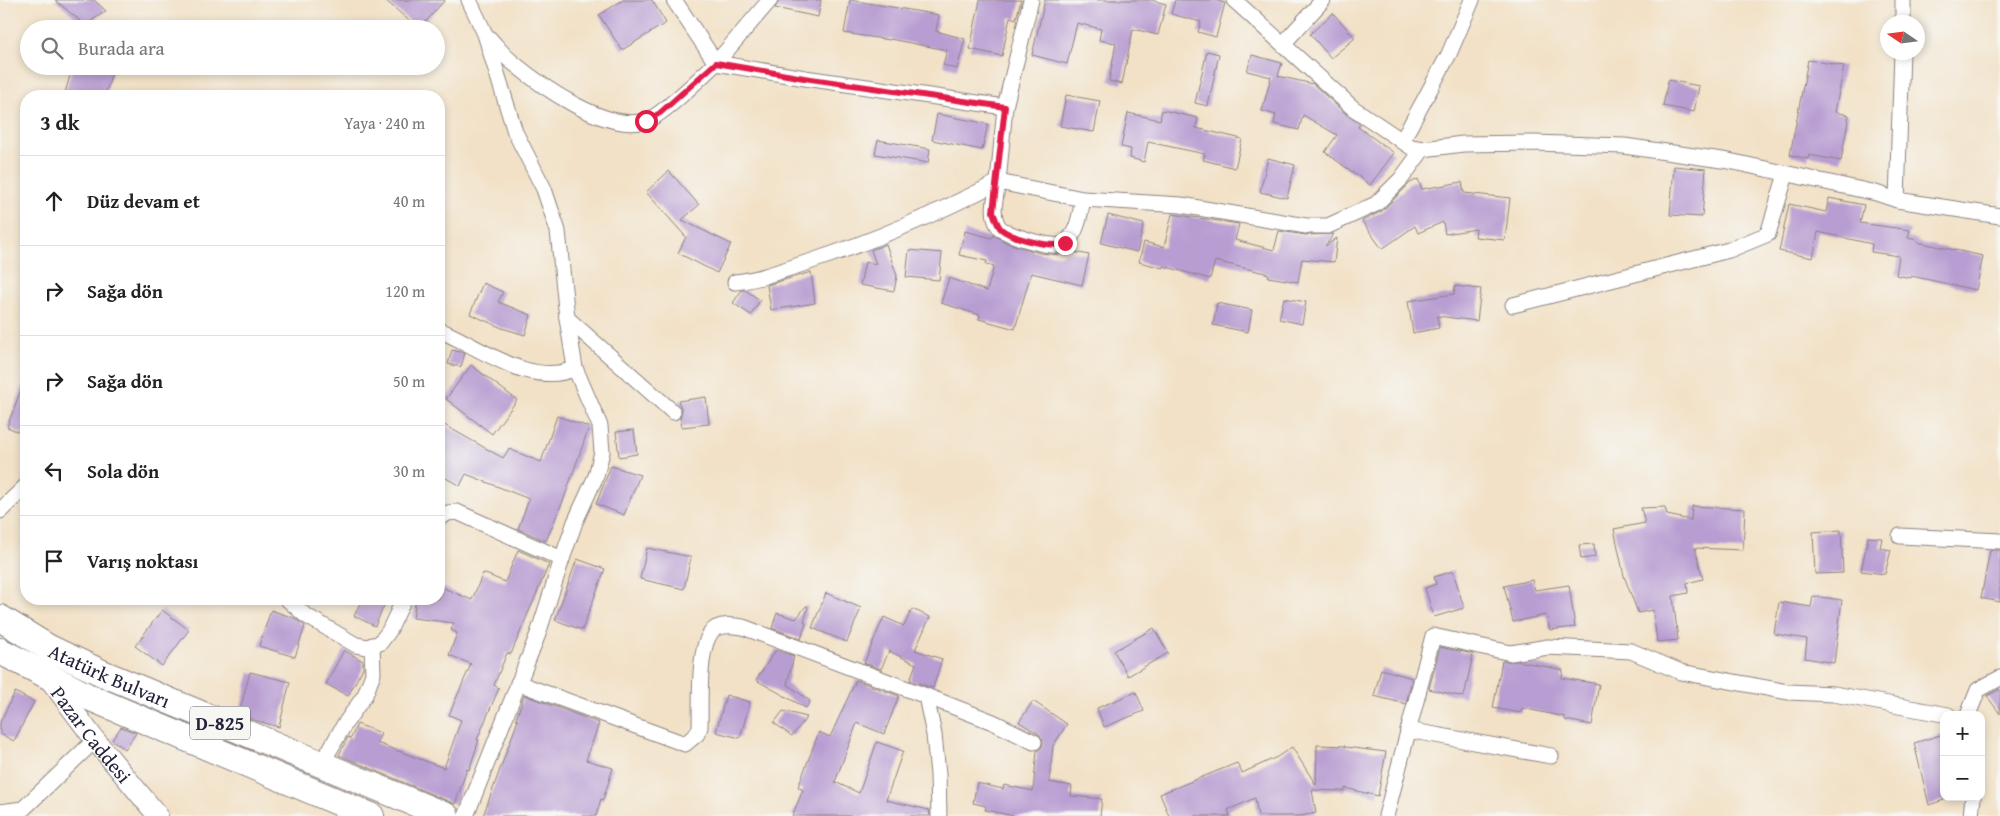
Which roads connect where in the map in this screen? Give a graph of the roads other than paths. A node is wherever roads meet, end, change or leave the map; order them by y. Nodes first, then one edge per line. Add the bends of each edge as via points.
1 (469, 0) edge
2 (674, 0) edge
3 (770, 0) edge
4 (1031, 0) edge
5 (1234, 0) edge
6 (1323, 0) edge
7 (1472, 0) edge
8 (1903, 0) edge
9 (1903, 15) edge
10 (485, 34) junction
11 (1283, 44) junction
12 (1902, 60) edge
13 (716, 63) junction
14 (1005, 107) junction
15 (1402, 141) junction
16 (1424, 149) junction
17 (1786, 174) junction
18 (998, 182) junction
19 (1083, 199) junction
20 (1897, 200) junction
21 (2000, 216) edge
22 (735, 282) dead end
23 (1513, 305) dead end
24 (567, 318) junction
25 (445, 332) edge
26 (575, 368) junction
27 (673, 412) dead end
28 (20, 492) edge
29 (0, 511) edge
30 (445, 515) edge
31 (1900, 536) dead end
32 (2000, 541) edge
33 (562, 559) junction
34 (294, 605) edge
35 (401, 605) edge
36 (0, 618) edge
37 (372, 645) junction
38 (0, 651) edge
39 (47, 676) junction
40 (2000, 678) edge
41 (518, 683) junction
42 (926, 696) junction
43 (1970, 711) edge
44 (1940, 714) edge
45 (1408, 730) junction
46 (95, 740) junction
47 (1034, 742) dead end
48 (1551, 756) dead end
49 (321, 765) junction
50 (1973, 801) edge
51 (0, 812) edge
52 (158, 816) edge
53 (371, 816) edge
54 (446, 816) edge
55 (466, 816) edge
56 (939, 816) edge
57 (1386, 816) edge
58 (1972, 816) edge

1 - 10 street
2 - 13 street
3 - 13 street
4 - 14 street
5 - 11 street
6 - 11 street
7 - 15 street via 1449,54
8 - 9 street
10 - 13 street via 510,61 557,96 624,124 646,121 660,113
10 - 24 street via 515,132 544,189 558,231
11 - 15 street via 1354,108
12 - 20 street
13 - 14 street
14 - 18 street
15 - 16 street via 1411,147
16 - 17 street via 1464,144 1624,146 1729,161
16 - 19 street via 1376,204 1328,226 1306,226 1181,205
17 - 20 street
17 - 23 street via 1768,234 1729,250
18 - 19 street
18 - 19 street via 993,212 1000,228 1008,234 1038,242 1060,246 1065,243 1076,230
18 - 22 street via 956,204 846,250 756,279
20 - 21 street
24 - 26 street
24 - 27 street
25 - 26 street via 530,372 557,374
26 - 33 street via 600,426 602,452 596,476
28 - 29 street
30 - 33 street via 458,512
31 - 32 street
33 - 41 street
34 - 37 street via 356,645
35 - 37 street via 389,631 380,643
36 - 49 highway, Atatürk Bulvarı / D-825 via 80,663
37 - 49 street via 374,674 365,695
38 - 39 highway, Atatürk Bulvarı / D-825
39 - 46 street, Pazar Caddesi
39 - 53 highway, Atatürk Bulvarı / D-825 via 91,698
40 - 43 street via 1978,690
41 - 42 street via 685,744 700,727 703,651 707,637 716,628 728,625 743,627
41 - 55 street
42 - 47 street
42 - 56 street via 936,755
44 - 45 street via 1834,694 1788,692 1681,672 1631,651 1548,647 1511,652 1433,636
45 - 48 street
45 - 57 street
46 - 51 street via 23,809
46 - 52 street, Pazar Caddesi
49 - 54 highway, Atatürk Bulvarı / D-825
50 - 58 street

